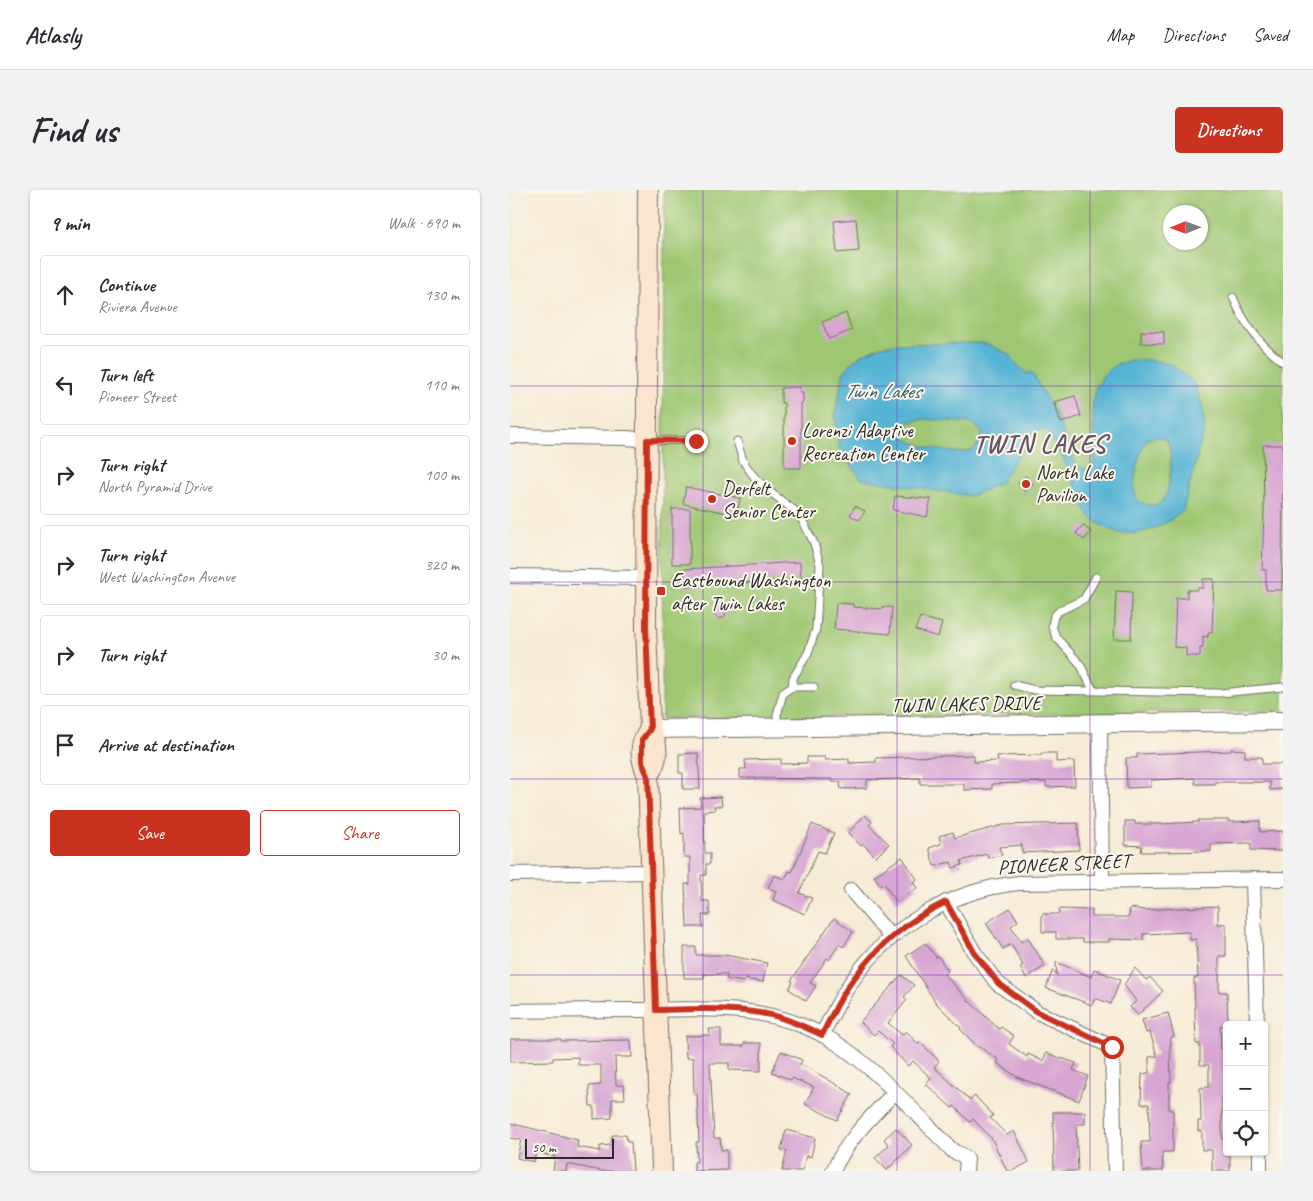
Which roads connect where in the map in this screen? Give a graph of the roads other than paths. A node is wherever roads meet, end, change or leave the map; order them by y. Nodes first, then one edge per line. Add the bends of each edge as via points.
1 (648, 190) edge
2 (1233, 297) dead end
3 (1283, 362) edge
4 (510, 436) edge
5 (647, 440) junction
6 (696, 441) dead end
7 (737, 441) dead end
8 (510, 576) edge
9 (1096, 577) dead end
10 (646, 578) junction
11 (1014, 685) dead end
12 (792, 687) junction
13 (814, 687) dead end
14 (1283, 687) edge
15 (1093, 690) junction
16 (1283, 721) edge
17 (1100, 723) junction
18 (777, 728) junction
19 (650, 729) junction
20 (651, 872) junction
21 (510, 874) edge
22 (1283, 878) edge
23 (1253, 879) junction
24 (1102, 882) junction
25 (851, 890) dead end
26 (946, 902) junction
27 (891, 937) junction
28 (656, 1010) junction
29 (510, 1011) edge
30 (1257, 1021) edge
31 (822, 1035) junction
32 (894, 1093) junction
33 (1260, 1156) edge
34 (966, 1165) edge
35 (662, 1171) edge
36 (833, 1171) edge
37 (1115, 1171) edge
38 (1260, 1171) edge

1 - 5 main road
2 - 3 lane via 1246,325 1269,352
4 - 5 street
5 - 6 lane
5 - 10 main road
7 - 12 lane via 742,461 752,474 799,514 814,542 820,564 816,629 808,653 793,678
8 - 10 street
9 - 15 lane via 1084,599 1059,611 1052,626 1056,637 1080,664
10 - 19 main road
11 - 15 lane via 1035,690
12 - 13 lane
12 - 18 lane via 783,693
14 - 15 lane via 1220,694
16 - 17 street, TWIN LAKES DRIVE
17 - 18 street, TWIN LAKES DRIVE
17 - 24 street
18 - 19 street, TWIN LAKES DRIVE
19 - 20 main road via 642,740 642,762 648,776
20 - 21 street
20 - 28 main road
22 - 23 street, PIONEER STREET
23 - 24 street, PIONEER STREET
23 - 30 street
24 - 26 street, PIONEER STREET via 999,885
25 - 27 street
26 - 27 street, PIONEER STREET via 927,911
26 - 37 street via 974,952 998,983 1037,1012 1112,1047
27 - 31 street, PIONEER STREET via 852,980
28 - 29 street
28 - 31 street via 722,1008 746,1011 773,1016
28 - 35 main road
31 - 32 street via 861,1062
32 - 34 street via 954,1152 960,1154
32 - 36 street via 854,1136
33 - 38 street

